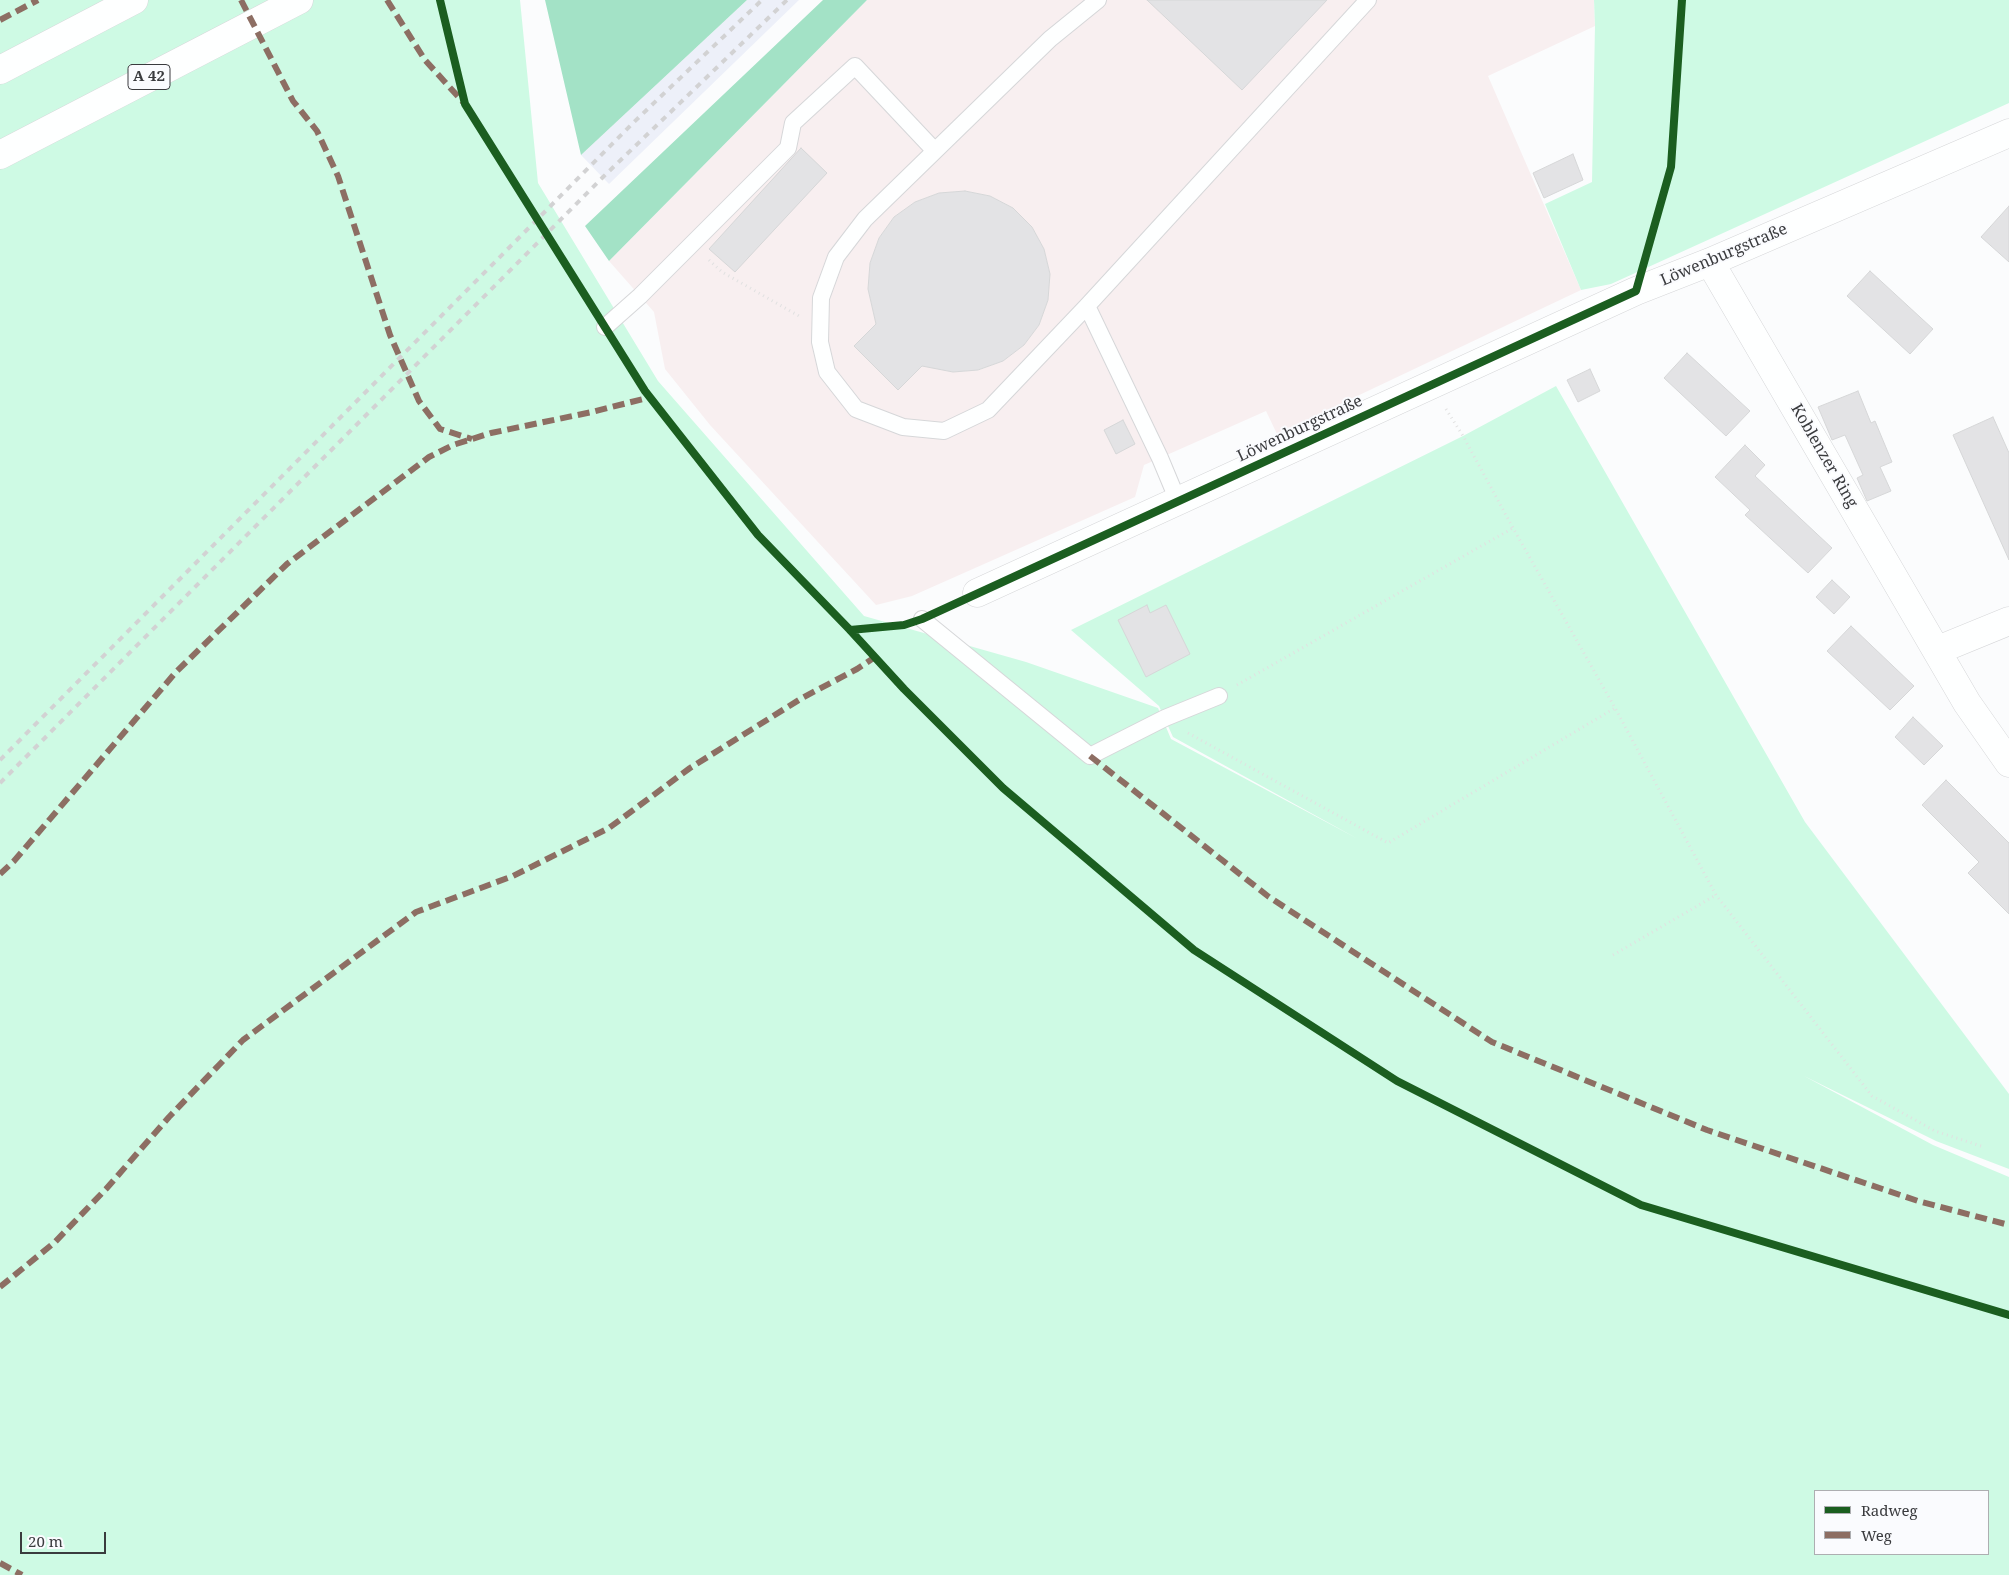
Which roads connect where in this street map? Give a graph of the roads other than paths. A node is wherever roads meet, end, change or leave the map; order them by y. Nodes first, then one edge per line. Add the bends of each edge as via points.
1 (134, 0) edge
2 (298, 0) edge
3 (1098, 0) edge
4 (1368, 0) edge
5 (0, 70) edge
6 (2009, 133) edge
7 (935, 151) junction
8 (0, 155) edge
9 (1710, 262) junction
10 (1087, 306) junction
11 (605, 327) dead end
12 (1178, 501) junction
13 (977, 593) dead end
14 (922, 619) dead end
15 (2009, 621) edge
16 (1938, 650) junction
17 (1219, 696) road end
18 (2009, 762) edge

1 - 5 main road
2 - 8 main road, A 42
3 - 7 lane via 1050,39
4 - 10 lane
6 - 9 main road, Löwenburgstraße
7 - 10 lane via 865,219 836,257 821,298 820,342 827,372 856,410 903,427 944,431 988,410
7 - 11 lane via 856,66 793,123 788,148
9 - 12 main road, Löwenburgstraße via 1636,291
9 - 16 main road, Koblenzer Ring
10 - 12 lane
12 - 13 main road, Löwenburgstraße
14 - 17 lane via 1090,756 1178,712
15 - 16 main road
16 - 18 main road, Koblenzer Ring via 1967,703

